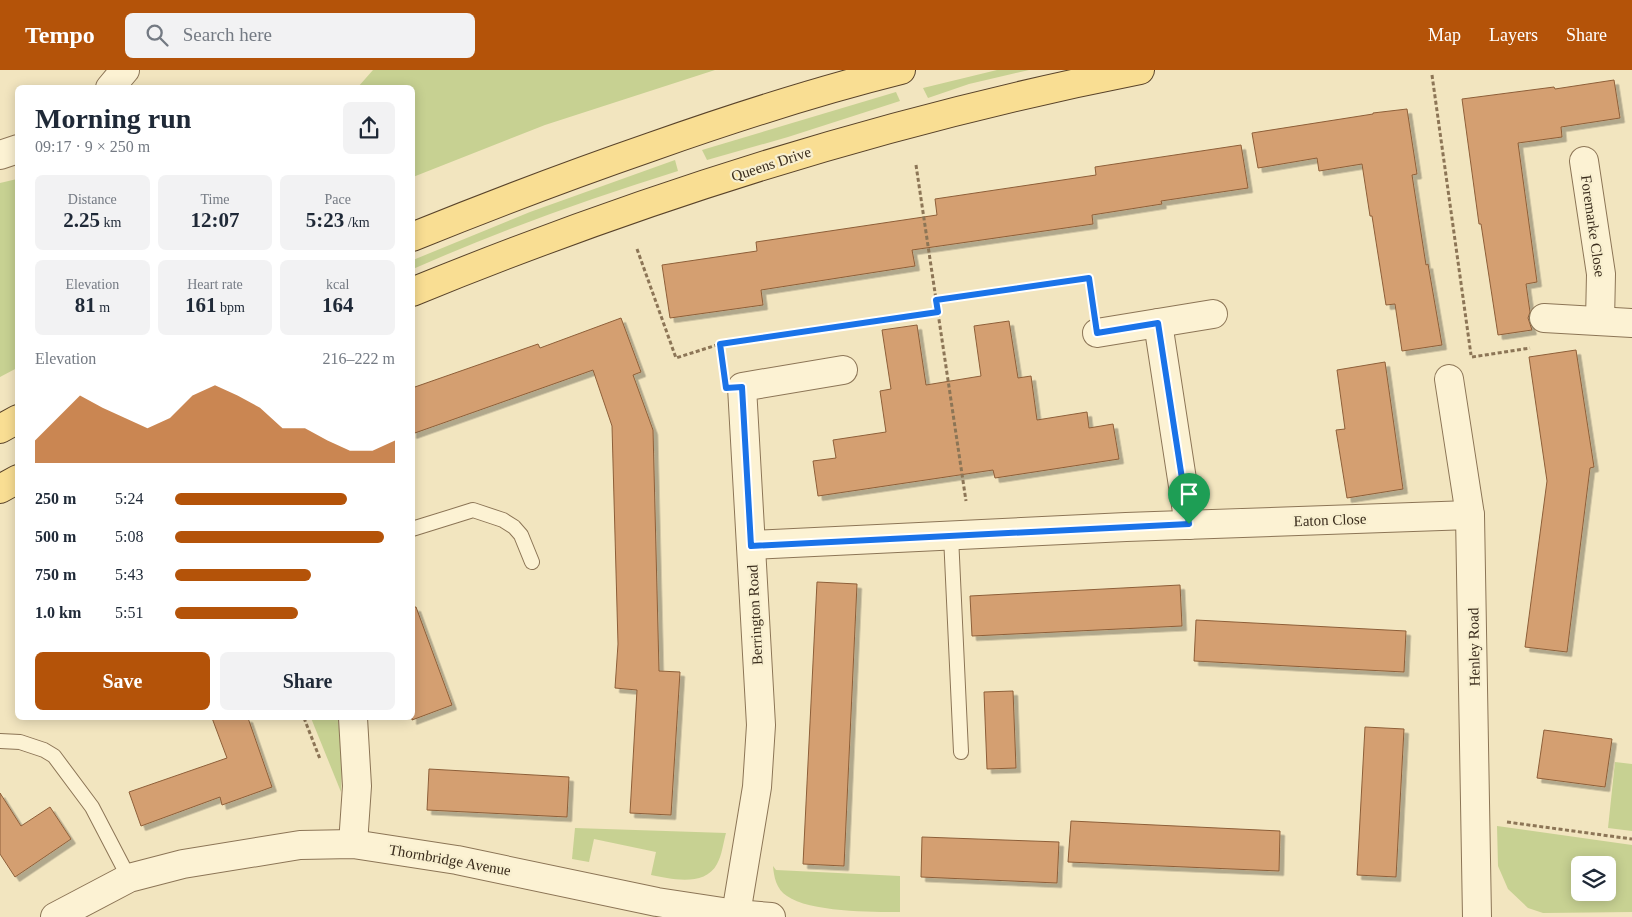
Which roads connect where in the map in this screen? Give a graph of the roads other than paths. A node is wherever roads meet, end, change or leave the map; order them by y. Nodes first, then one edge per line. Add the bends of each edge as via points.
1 (125, 70) edge
2 (901, 70) edge
3 (1140, 70) edge
4 (112, 85) edge
5 (15, 150) edge
6 (0, 155) edge
7 (1584, 162) dead end
8 (415, 236) edge
9 (415, 291) edge
10 (1213, 314) dead end
11 (1544, 318) road end
12 (1600, 320) junction
13 (1158, 323) junction
14 (1632, 323) edge
15 (1097, 333) road end
16 (843, 370) dead end
17 (1449, 379) dead end
18 (15, 421) edge
19 (0, 429) edge
20 (15, 481) edge
21 (0, 489) edge
22 (1470, 515) junction
23 (1189, 524) junction
24 (415, 528) edge
25 (961, 535) junction
26 (751, 546) junction
27 (532, 562) dead end
28 (353, 720) edge
29 (0, 741) edge
30 (961, 752) dead end
31 (353, 844) junction
32 (129, 878) junction
33 (736, 914) junction
34 (55, 917) edge
35 (771, 917) edge
36 (1477, 917) edge

1 - 4 street
2 - 8 main road via 712,126 504,199
3 - 9 main road, Queens Drive via 978,105 819,149 608,217
5 - 6 street
7 - 12 street, Foremarke Close via 1601,274
10 - 13 street
11 - 12 street
12 - 14 street
13 - 15 street
13 - 23 street
16 - 26 street, Berrington Road via 742,387
17 - 22 street, Henley Road
18 - 19 main road
20 - 21 main road
22 - 23 street, Eaton Close
22 - 36 street, Henley Road
23 - 25 street, Eaton Close
24 - 27 lane via 473,510 514,527
25 - 26 street, Eaton Close
25 - 30 lane
26 - 33 street, Berrington Road via 761,725 757,787
28 - 31 street via 357,786
29 - 32 lane via 20,742 54,756 92,807
31 - 32 street, Thornbridge Avenue via 300,845 244,853
31 - 33 street, Thornbridge Avenue via 457,860 657,902
32 - 34 street, Thornbridge Avenue
33 - 35 street, Thornbridge Avenue

